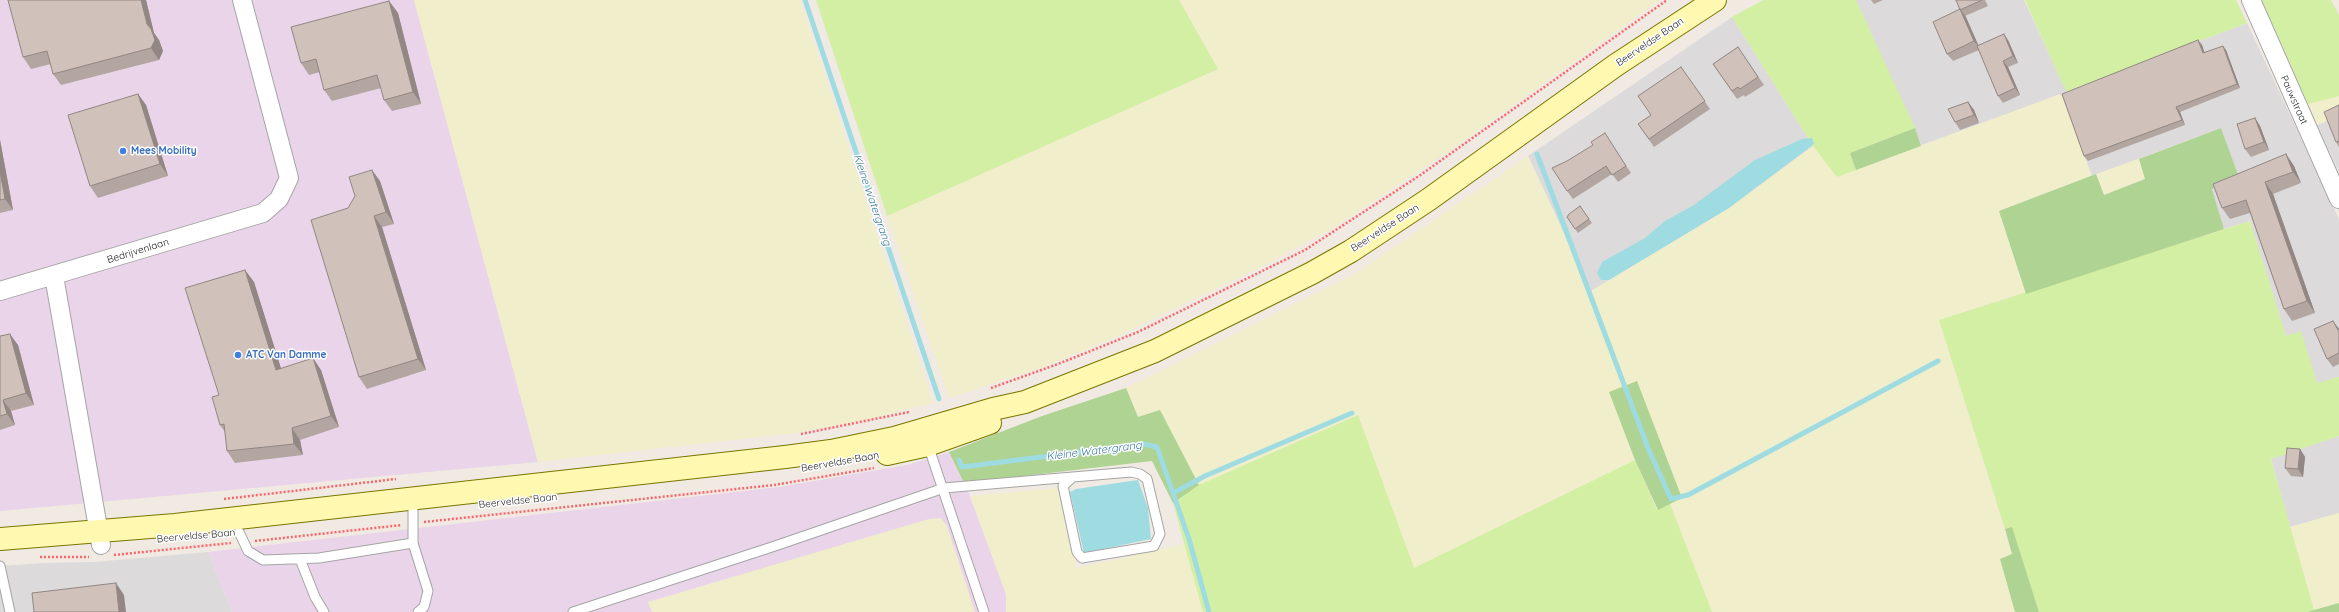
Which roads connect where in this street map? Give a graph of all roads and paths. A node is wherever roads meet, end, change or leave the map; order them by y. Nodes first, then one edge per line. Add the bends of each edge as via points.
1 (242, 0) edge
2 (1667, 0) edge
3 (1715, 0) edge
4 (2251, 0) edge
5 (2339, 199) edge
6 (54, 276) junction
7 (0, 291) edge
8 (985, 390) dead end
9 (919, 429) junction
10 (795, 435) dead end
11 (875, 468) dead end
12 (1073, 477) junction
13 (403, 479) dead end
14 (944, 488) junction
15 (221, 500) dead end
16 (412, 512) junction
17 (241, 537) junction
18 (0, 539) edge
19 (413, 543) junction
20 (100, 547) junction
21 (0, 553) edge
22 (34, 557) dead end
23 (300, 559) junction
24 (0, 566) edge
25 (424, 610) edge
26 (10, 612) edge
27 (324, 612) edge
28 (573, 612) edge
29 (984, 612) edge

1 - 6 street, Bedrijvenlaan via 289,178 279,198 263,213
2 - 8 path via 1419,176 1305,250 1138,332
3 - 9 main road, Beerveldse Baan via 1616,65 1428,200 1351,251 1312,273 1155,351 1025,402
4 - 5 street, Pauwstraat
6 - 7 street, Bedrijvenlaan
6 - 20 street
9 - 10 path
9 - 14 lane
9 - 16 main road, Beerveldse Baan via 831,451
11 - 16 path via 774,485
12 - 12 lane via 1131,472 1147,479 1160,534 1154,546 1082,558 1077,552 1063,486
12 - 14 lane
13 - 15 path
14 - 28 lane via 768,549
14 - 29 lane
16 - 17 main road, Beerveldse Baan
16 - 17 path
16 - 19 lane
16 - 20 main road, Beerveldse Baan via 175,524
17 - 20 main road, Beerveldse Baan
17 - 20 path
17 - 23 lane via 248,552 263,560
18 - 20 main road, Beerveldse Baan
19 - 23 lane
19 - 25 lane via 428,591
20 - 21 main road, Beerveldse Baan
20 - 22 path
23 - 27 lane via 315,598
24 - 26 lane

